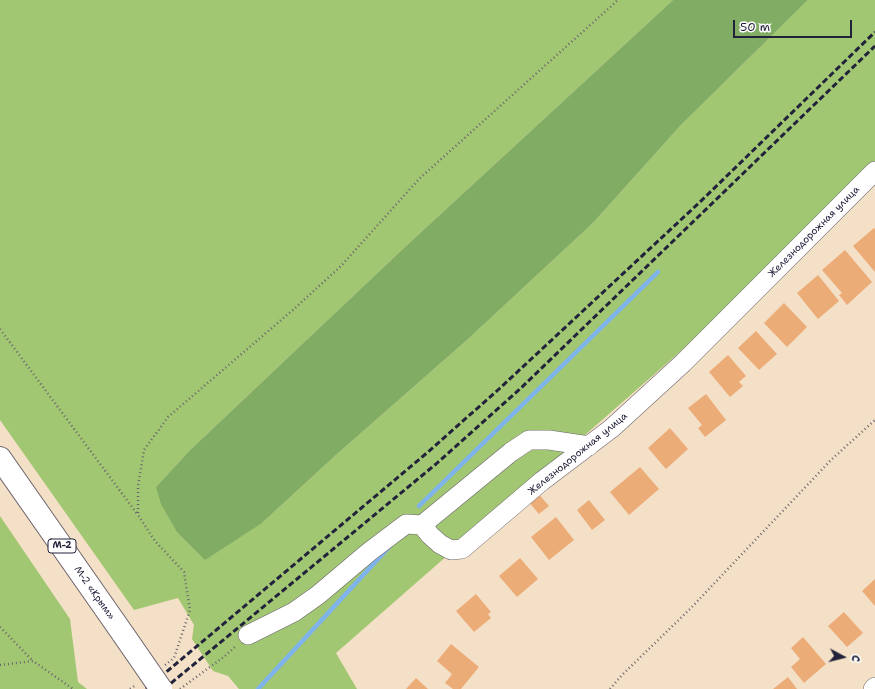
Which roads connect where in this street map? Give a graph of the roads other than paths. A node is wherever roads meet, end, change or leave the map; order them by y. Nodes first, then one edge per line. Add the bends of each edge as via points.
1 (875, 171) edge
2 (589, 446) junction
3 (0, 458) edge
4 (422, 525) junction
5 (248, 635) road end
6 (161, 689) edge

1 - 2 street, Железнодорожная улица via 682,363
2 - 4 street via 530,440 511,452
2 - 4 street, Железнодорожная улица via 462,549 451,550 440,544
3 - 6 highway, М-2 «Крым» / М-2, bridge
4 - 5 street via 406,524 312,600

